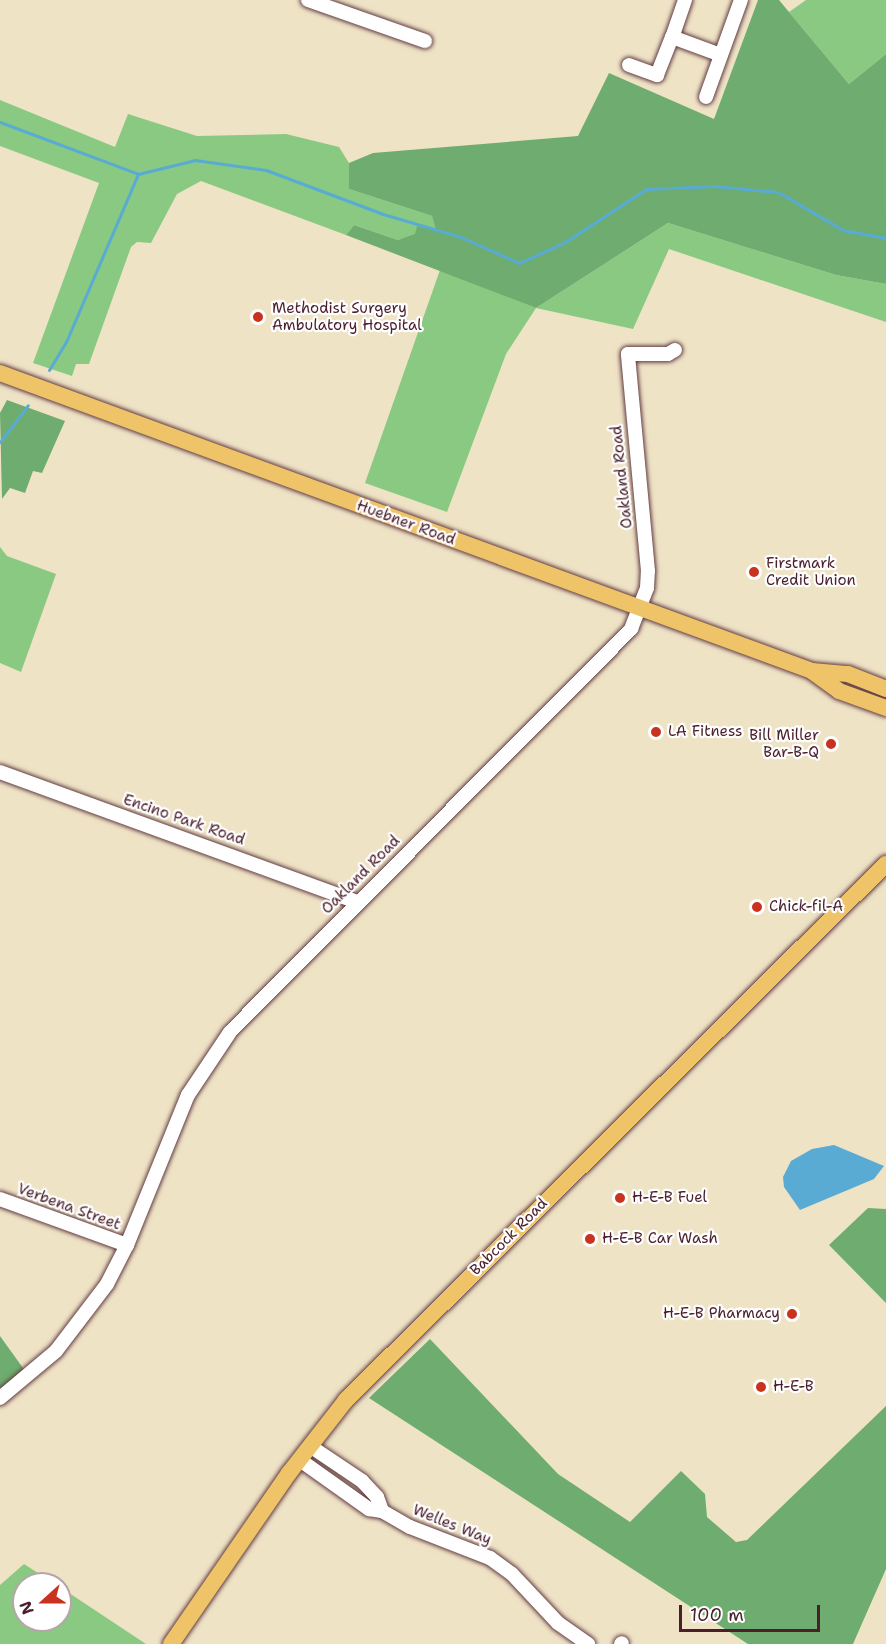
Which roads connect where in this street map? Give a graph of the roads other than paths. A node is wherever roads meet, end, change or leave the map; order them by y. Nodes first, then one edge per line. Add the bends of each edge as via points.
1 (308, 0) edge
2 (685, 0) edge
3 (741, 0) edge
4 (672, 37) junction
5 (425, 41) dead end
6 (721, 55) junction
7 (629, 65) dead end
8 (706, 97) dead end
9 (635, 354) dead end
10 (0, 373) edge
11 (640, 610) junction
12 (812, 671) junction
13 (886, 688) edge
14 (886, 708) edge
15 (0, 772) edge
16 (886, 864) edge
17 (357, 902) junction
18 (0, 1199) edge
19 (127, 1245) junction
20 (0, 1398) edge
21 (310, 1446) junction
22 (300, 1460) junction
23 (382, 1511) junction
24 (171, 1644) edge
25 (588, 1644) edge

1 - 5 street
2 - 4 street
3 - 6 street
4 - 6 street
4 - 7 street via 657,75
6 - 8 street
9 - 11 street, Oakland Road via 648,571
10 - 11 main road, Huebner Road
11 - 12 main road, Huebner Road
11 - 17 street, Oakland Road via 627,635
12 - 13 main road, Huebner Road via 848,674
12 - 14 main road, Huebner Road via 838,691
15 - 17 street, Encino Park Road
16 - 21 main road, Babcock Road via 371,1375
17 - 19 street, Oakland Road via 255,1004 200,1072 173,1126
18 - 19 street, Verbena Street
19 - 20 street, Oakland Road via 107,1284 77,1327 38,1370
21 - 22 main road, Babcock Road
21 - 23 street, Welles Way via 362,1481
22 - 23 street, Welles Way via 369,1509
22 - 24 main road, Babcock Road
23 - 25 street, Welles Way via 410,1527 474,1549 502,1565 545,1611

